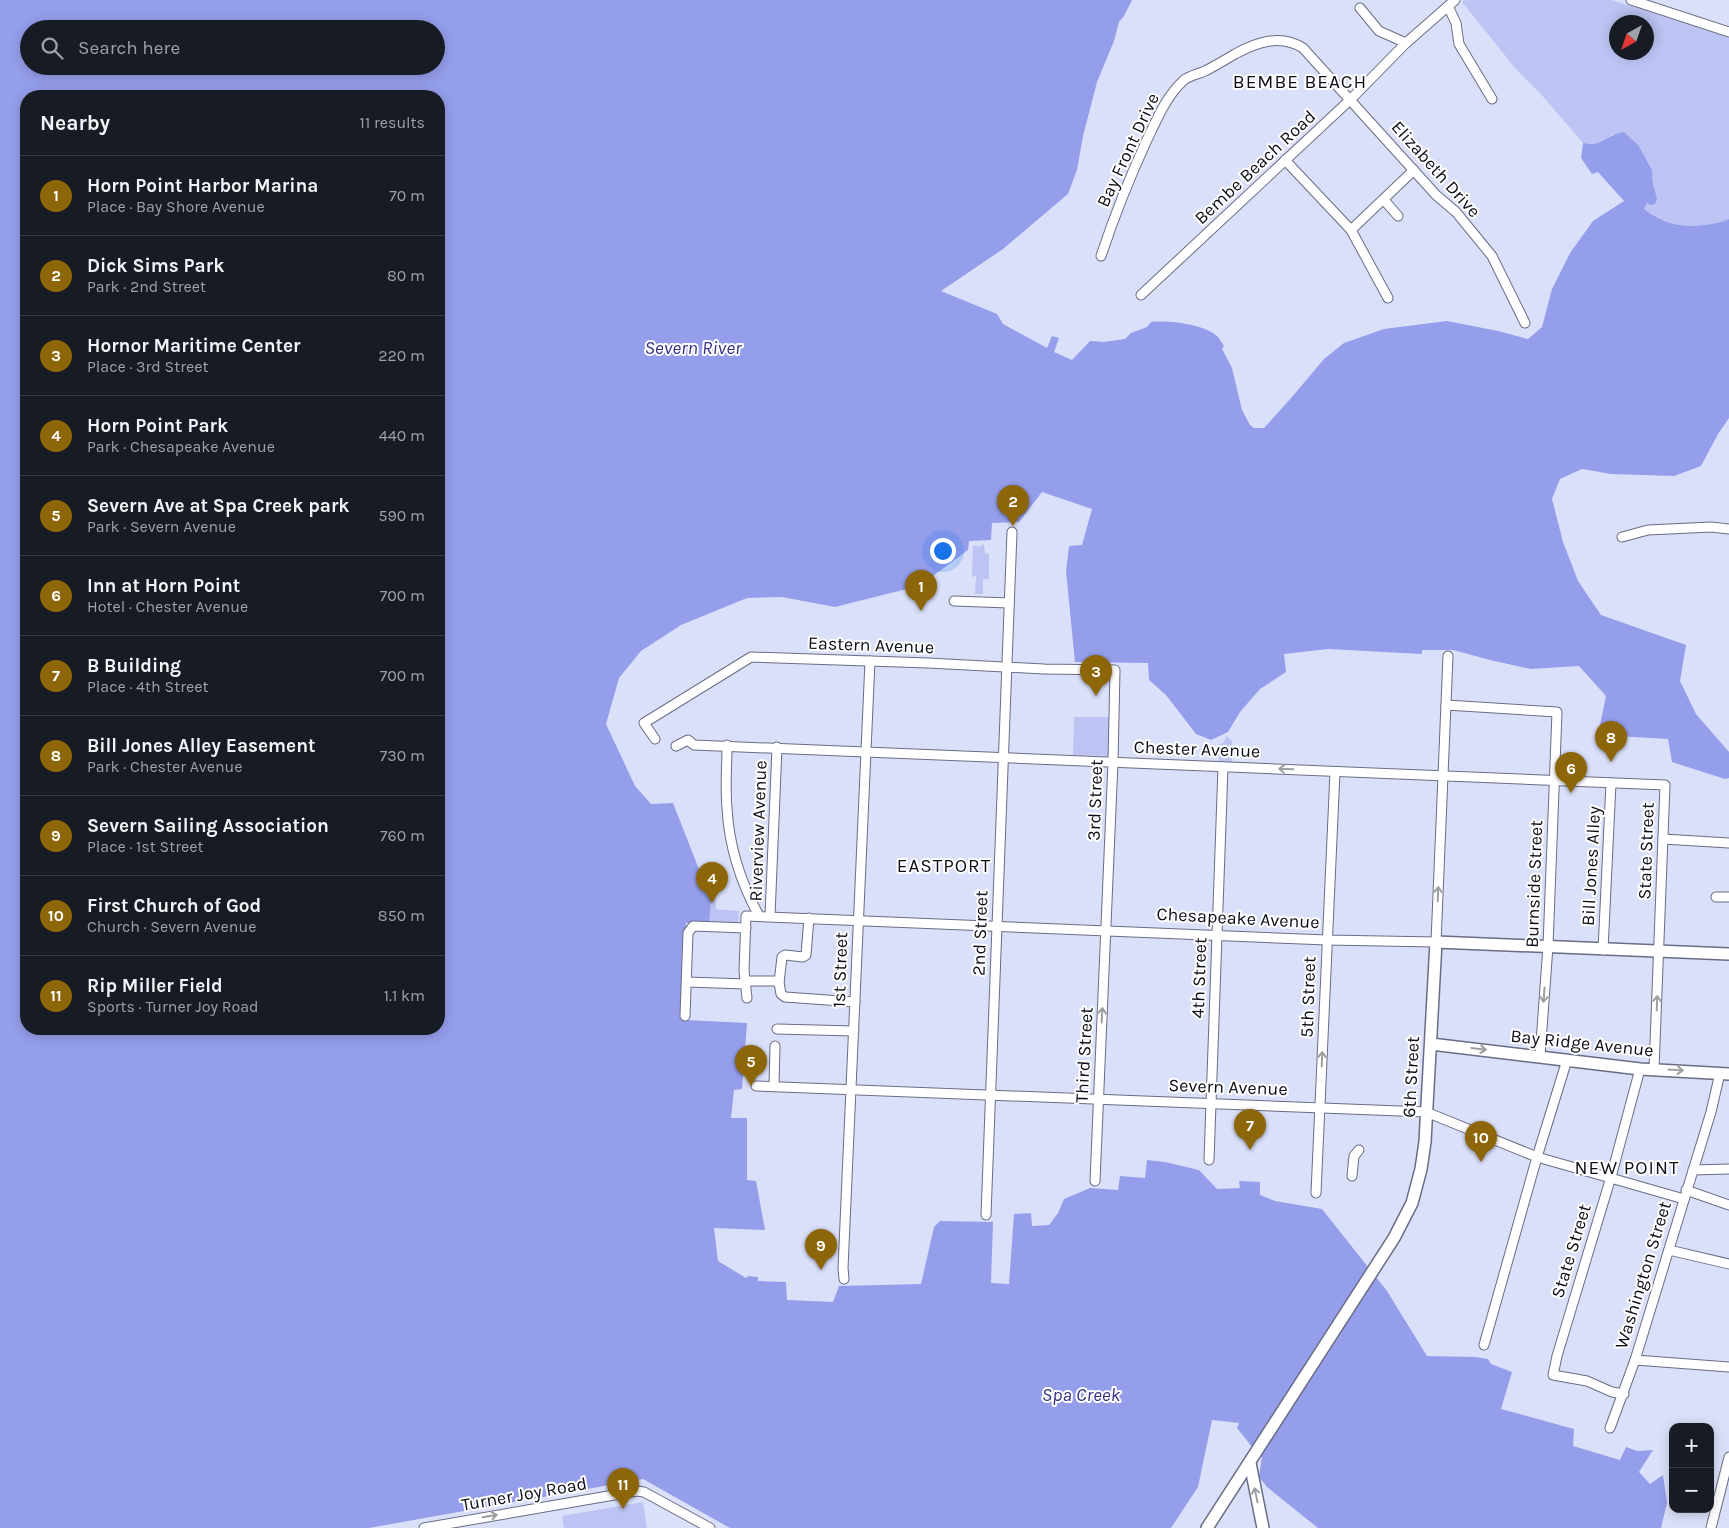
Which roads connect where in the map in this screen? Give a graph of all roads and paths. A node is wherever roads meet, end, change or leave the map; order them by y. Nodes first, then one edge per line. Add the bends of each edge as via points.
1 (1631, 0) edge
2 (1451, 3) edge
3 (1360, 8) dead end
4 (1729, 32) edge
5 (1406, 44) junction
6 (1351, 99) junction
7 (1492, 99) dead end
8 (1285, 160) junction
9 (1414, 170) junction
10 (1384, 200) junction
11 (1398, 216) dead end
12 (1351, 230) junction
13 (1101, 256) dead end
14 (1142, 295) dead end
15 (1388, 298) dead end
16 (1525, 323) dead end
17 (1729, 529) edge
18 (1012, 532) dead end
19 (1622, 537) dead end
20 (954, 601) dead end
21 (1009, 604) junction
22 (1448, 656) dead end
23 (870, 661) junction
24 (1007, 667) junction
25 (1115, 670) joint
26 (1446, 705) junction
27 (655, 739) dead end
28 (727, 745) junction
29 (676, 746) dead end
30 (778, 747) junction
31 (866, 751) junction
32 (1003, 758) junction
33 (1114, 762) junction
34 (1223, 767) junction
35 (1335, 772) junction
36 (1443, 775) junction
37 (1554, 780) junction
38 (1611, 783) junction
39 (1665, 785) joint
40 (1663, 840) junction
41 (1729, 842) edge
42 (1716, 897) dead end
43 (1729, 897) edge
44 (759, 916) junction
45 (770, 916) junction
46 (809, 918) junction
47 (858, 921) junction
48 (996, 925) junction
49 (746, 928) junction
50 (1106, 930) junction
51 (1217, 934) junction
52 (1327, 940) junction
53 (1436, 942) junction
54 (1548, 946) junction
55 (1603, 950) junction
56 (1659, 951) junction
57 (1729, 954) edge
58 (687, 982) junction
59 (745, 982) junction
60 (779, 983) junction
61 (746, 998) dead end
62 (855, 1002) junction
63 (685, 1016) dead end
64 (776, 1029) dead end
65 (854, 1031) junction
66 (1431, 1044) junction
67 (775, 1046) dead end
68 (1540, 1056) junction
69 (1567, 1060) junction
70 (1640, 1069) junction
71 (1654, 1069) junction
72 (1725, 1074) edge
73 (756, 1086) dead end
74 (774, 1086) junction
75 (851, 1089) junction
76 (990, 1095) junction
77 (1098, 1099) junction
78 (1211, 1103) junction
79 (1320, 1107) junction
80 (1426, 1112) junction
81 (1359, 1150) dead end
82 (1537, 1157) junction
83 (1209, 1160) dead end
84 (1692, 1170) junction
85 (1729, 1170) edge
86 (1352, 1176) dead end
87 (1610, 1177) junction
88 (1095, 1181) dead end
89 (1316, 1193) dead end
90 (1685, 1195) junction
91 (1729, 1205) edge
92 (986, 1215) dead end
93 (1668, 1250) junction
94 (1729, 1264) edge
95 (844, 1279) dead end
96 (1484, 1345) dead end
97 (1634, 1360) junction
98 (1729, 1367) edge
99 (1624, 1394) junction
100 (1610, 1428) dead end
101 (1729, 1456) edge
102 (1253, 1458) junction
103 (424, 1528) edge
104 (710, 1528) edge
105 (1207, 1528) edge
106 (1263, 1528) edge
107 (1711, 1528) edge

1 - 4 street
2 - 5 street, Bembe Beach Road
2 - 7 street via 1459,44
3 - 5 street via 1379,31
5 - 6 street, Bembe Beach Road
6 - 8 street, Bembe Beach Road
6 - 9 street, Elizabeth Drive
6 - 13 street, Bay Front Drive via 1303,48 1280,40 1258,44 1186,78 1173,91 1155,122 1118,204
8 - 12 street
8 - 14 street, Bembe Beach Road
9 - 10 street
9 - 16 street, Elizabeth Drive via 1436,196 1456,212 1495,262
10 - 11 street
10 - 12 street
12 - 15 street
17 - 19 street via 1648,530
18 - 21 street, 2nd Street
20 - 21 street
21 - 24 street, 2nd Street
22 - 26 street, 6th Street
23 - 24 street, Eastern Avenue
23 - 27 street, Eastern Avenue via 751,657 644,723
23 - 31 street, 1st Street
24 - 25 street, Eastern Avenue
24 - 32 street, 2nd Street
25 - 33 street, 3rd Street
26 - 36 street, 6th Street
26 - 37 street, Burnside Street via 1557,712
28 - 29 street, Chester Avenue via 694,745 688,740
28 - 30 street, Chester Avenue
28 - 44 street via 727,809 732,847 741,877
30 - 31 street, Chester Avenue
30 - 45 street, Riverview Avenue
31 - 32 street, Chester Avenue
31 - 47 street, 1st Street
32 - 33 street, Chester Avenue
32 - 48 street, 2nd Street
33 - 34 street, Chester Avenue
33 - 50 street, 3rd Street
35 -> 34 street, Chester Avenue
34 - 51 street, 4th Street
35 - 36 street, Chester Avenue
35 - 52 street, 5th Street
36 - 37 street, Chester Avenue
53 -> 36 street, 6th Street
37 - 38 street, Chester Avenue
37 - 54 street, Burnside Street
38 - 39 street, Chester Avenue
38 - 55 street, Bill Jones Alley
39 - 40 street, State Street
40 - 41 street
40 - 56 street, State Street
42 - 43 street
44 - 45 street, Chesapeake Avenue
44 - 49 street, Chesapeake Avenue via 746,916
45 - 46 street, Chesapeake Avenue
46 - 47 street, Chesapeake Avenue
46 - 60 street via 806,955 782,957
47 - 48 street, Chesapeake Avenue
47 - 62 street, 1st Street
48 - 50 street, Chesapeake Avenue
48 - 76 street, 2nd Street
49 - 58 street via 693,926 688,933
49 - 59 street
50 - 51 street, Chesapeake Avenue
77 -> 50 street, Third Street
51 - 52 street, Chesapeake Avenue
51 - 78 street, 4th Street
52 - 53 street, Chesapeake Avenue
79 -> 52 street, 5th Street
53 - 54 main road, Chesapeake Avenue
53 - 66 main road, 6th Street
54 - 55 main road, Chesapeake Avenue
54 -> 68 street, Burnside Street
55 - 56 main road, Chesapeake Avenue
56 - 57 main road, Chesapeake Avenue
71 -> 56 street, State Street
58 - 59 street
58 - 63 street
59 - 60 street
59 - 61 street
60 - 62 street via 785,997
62 - 65 street, 1st Street
64 - 65 street
65 - 75 street, 1st Street
66 -> 68 main road, Bay Ridge Avenue
66 - 80 main road, 6th Street
67 - 74 street
68 - 69 main road, Bay Ridge Avenue
69 - 70 main road, Bay Ridge Avenue
69 - 82 street
70 - 71 main road, Bay Ridge Avenue
70 - 87 street, State Street
71 -> 72 main road, Bay Ridge Avenue
72 - 84 street, Washington Street
73 - 74 street, Severn Avenue
74 - 75 street, Severn Avenue
75 - 76 street, Severn Avenue
75 - 95 street, 1st Street
76 - 77 street, Severn Avenue
76 - 92 street, 2nd Street
77 - 78 street, Severn Avenue
77 - 88 street, Third Street
78 - 79 street, Severn Avenue
78 - 83 street, 4th Street
79 - 80 street, Severn Avenue
79 - 89 street, 5th Street
80 - 82 street, Severn Avenue
80 - 102 main road, 6th Street via 1421,1169 1412,1203 1389,1247
81 - 86 street via 1354,1156
82 - 87 street, Severn Avenue
82 - 96 street
84 - 85 street
84 - 90 street, Washington Street
87 - 90 street, Severn Avenue
87 - 99 street, State Street via 1553,1375 1587,1381
90 - 91 street, Severn Avenue
90 - 93 street, Washington Street
93 - 94 street
93 - 97 street, Washington Street
97 - 98 street
97 - 99 street, Washington Street
99 - 100 street, Washington Street
101 - 107 street
102 - 105 main road, 6th Street
106 -> 102 main road
103 -> 104 street, Turner Joy Road via 637,1490

